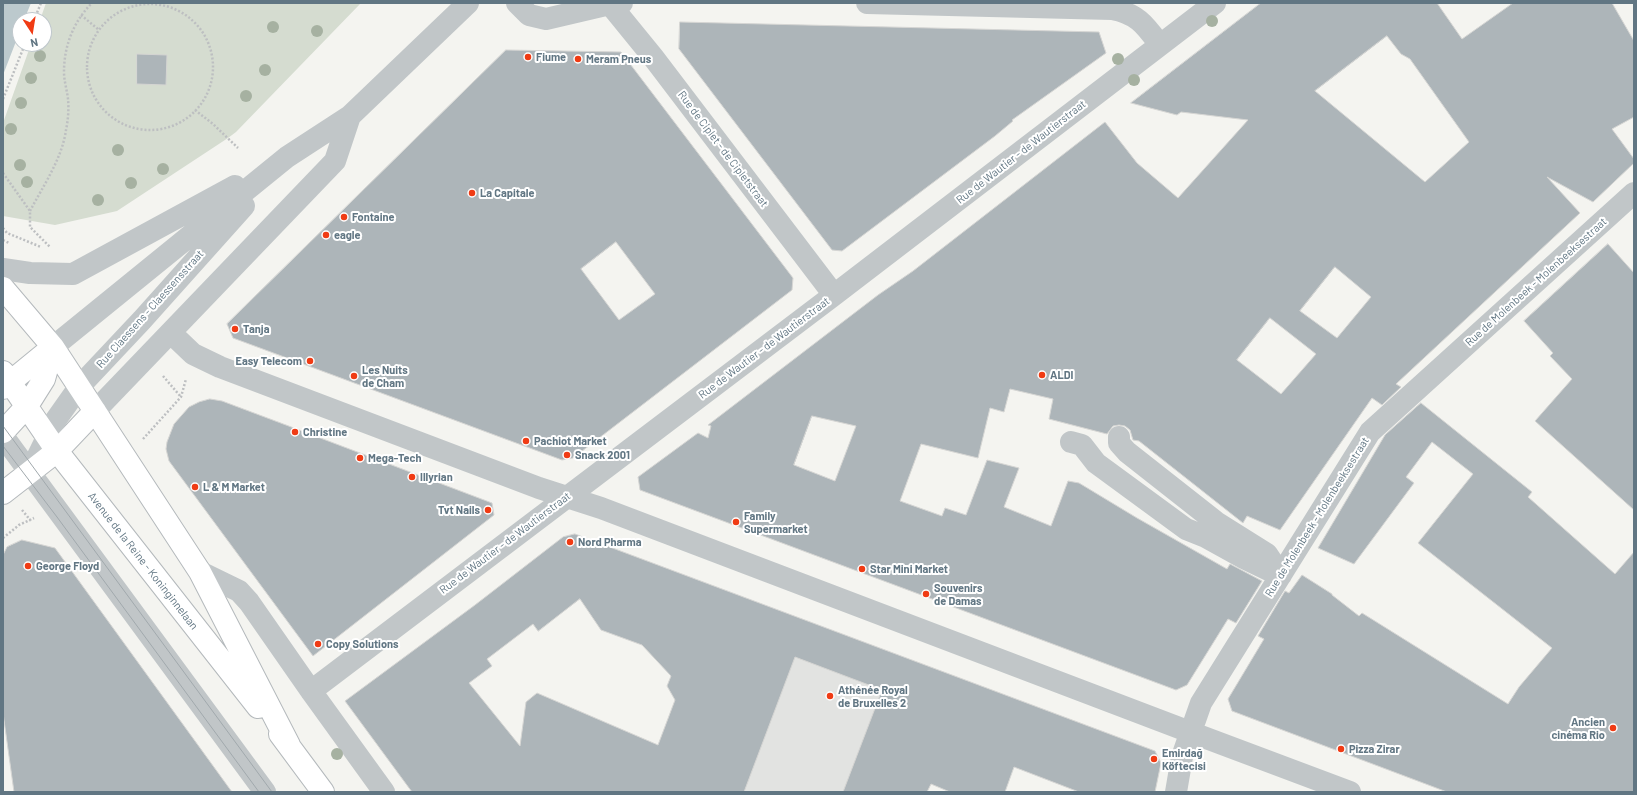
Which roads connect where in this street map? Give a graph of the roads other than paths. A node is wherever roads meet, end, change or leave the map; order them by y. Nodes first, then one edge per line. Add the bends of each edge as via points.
1 (468, 3) edge
2 (517, 3) edge
3 (614, 3) edge
4 (867, 3) edge
5 (1215, 3) edge
6 (1160, 45) junction
7 (350, 116) junction
8 (287, 157) junction
9 (1634, 193) edge
10 (3, 269) edge
11 (3, 288) edge
12 (834, 295) junction
13 (171, 333) junction
14 (53, 347) junction
15 (5, 380) edge
16 (79, 387) junction
17 (26, 406) junction
18 (95, 411) junction
19 (3, 432) edge
20 (3, 436) edge
21 (1119, 437) dead end
22 (1071, 442) dead end
23 (52, 444) junction
24 (30, 472) junction
25 (3, 493) edge
26 (567, 497) junction
27 (1211, 529) junction
28 (200, 572) junction
29 (1280, 575) junction
30 (310, 691) junction
31 (1190, 732) junction
32 (289, 745) junction
33 (266, 792) edge
34 (323, 792) edge
35 (384, 792) edge
36 (1176, 792) edge
37 (1350, 792) edge

1 - 7 street, Rue Claessens - Claessensstraat
2 - 3 street via 529,15 546,19
3 - 12 street, Rue de Ciplet - de Cipletstraat
4 - 6 street via 1112,9 1137,18
5 - 6 street, Rue de Wautier - de Wautierstraat
6 - 12 street, Rue de Wautier - de Wautierstraat
7 - 8 street, Rue Claessens - Claessensstraat
7 - 13 street, Rue Claessens - Claessensstraat via 335,161
8 - 10 street, Rue Claessens - Claessensstraat via 73,274 30,274
8 - 14 street, Rue Claessens - Claessensstraat
8 - 16 street, Rue Claessens - Claessensstraat
9 - 29 street, Rue de Molenbeek - Molenbeeksestraat via 1370,432
11 - 14 main road, Avenue de la Reine - Koninginnelaan
12 - 26 street, Rue de Wautier - de Wautierstraat
13 - 18 street, Rue Claessens - Claessensstraat
13 - 26 street via 194,354 220,367
14 - 15 main road
14 - 16 main road, Avenue de la Reine - Koninginnelaan
14 - 17 main road via 44,379
15 - 17 main road, Avenue de la Reine - Koninginnelaan
16 - 18 main road, Avenue de la Reine - Koninginnelaan
16 - 23 street, Rue Claessens - Claessensstraat via 55,421
17 - 19 main road
17 - 23 main road, Avenue de la Reine - Koninginnelaan
18 - 23 main road
18 - 28 main road, Avenue de la Reine - Koninginnelaan
20 - 24 street
21 - 27 street via 1127,452
22 - 27 street via 1082,445 1096,463 1186,529
23 - 24 main road
23 - 32 main road, Avenue de la Reine - Koninginnelaan
24 - 25 main road
24 - 33 street
26 - 30 street, Rue de Wautier - de Wautierstraat
26 - 31 street
27 - 29 street via 1244,558
28 - 30 street via 239,591
28 - 32 main road, Avenue de la Reine - Koninginnelaan
29 - 31 street, Rue de Molenbeek - Molenbeeksestraat via 1201,703
30 - 35 street
31 - 36 street, Rue de Molenbeek - Molenbeeksestraat via 1182,757
31 - 37 street
32 - 34 main road, Avenue de la Reine - Koninginnelaan

